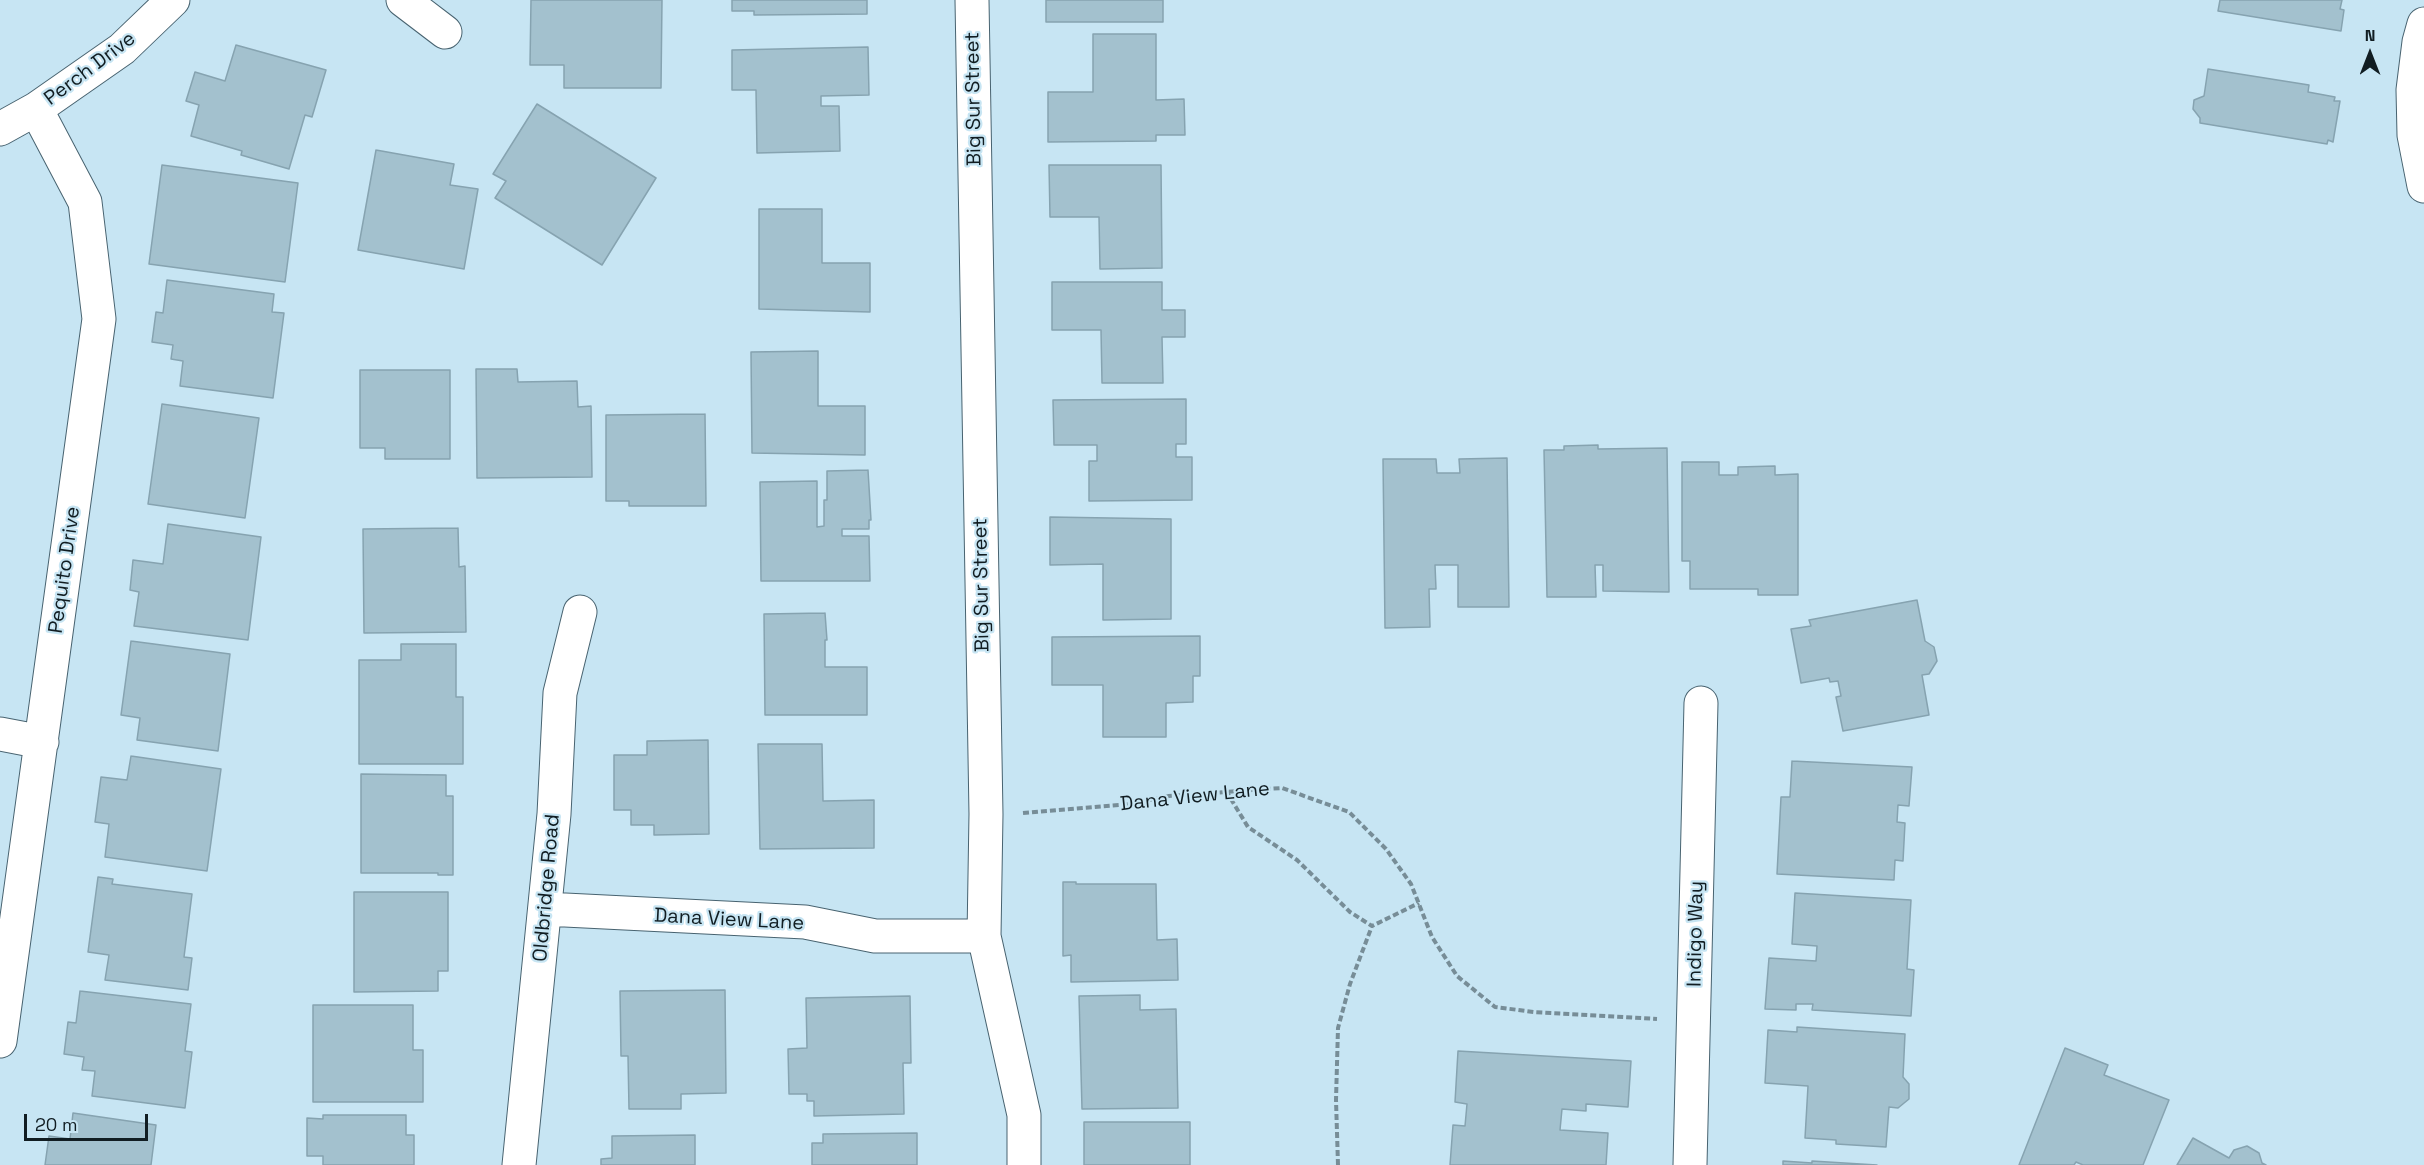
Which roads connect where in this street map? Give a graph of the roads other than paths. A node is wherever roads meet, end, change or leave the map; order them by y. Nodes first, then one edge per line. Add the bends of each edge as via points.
1 (173, 0) edge
2 (403, 0) edge
3 (972, 0) edge
4 (2424, 24) edge
5 (445, 32) dead end
6 (36, 109) junction
7 (0, 129) edge
8 (2424, 186) edge
9 (580, 612) dead end
10 (1701, 704) dead end
11 (0, 734) edge
12 (42, 742) junction
13 (545, 909) junction
14 (984, 936) junction
15 (0, 1041) edge
16 (519, 1165) edge
17 (1024, 1165) edge
18 (1690, 1165) edge

1 - 6 street, Perch Drive via 122,49
2 - 5 street
3 - 14 street, Big Sur Street via 986,814
4 - 8 street via 2413,90 2414,135
6 - 7 street, Perch Drive
6 - 12 street, Pequito Drive via 85,202 99,319
9 - 13 street, Oldbridge Road via 560,693
10 - 18 street, Indigo Way
11 - 12 street
12 - 15 street, Pequito Drive
13 - 14 street, Dana View Lane via 805,922 875,936
13 - 16 street, Oldbridge Road
14 - 17 street, Big Sur Street via 1024,1115

